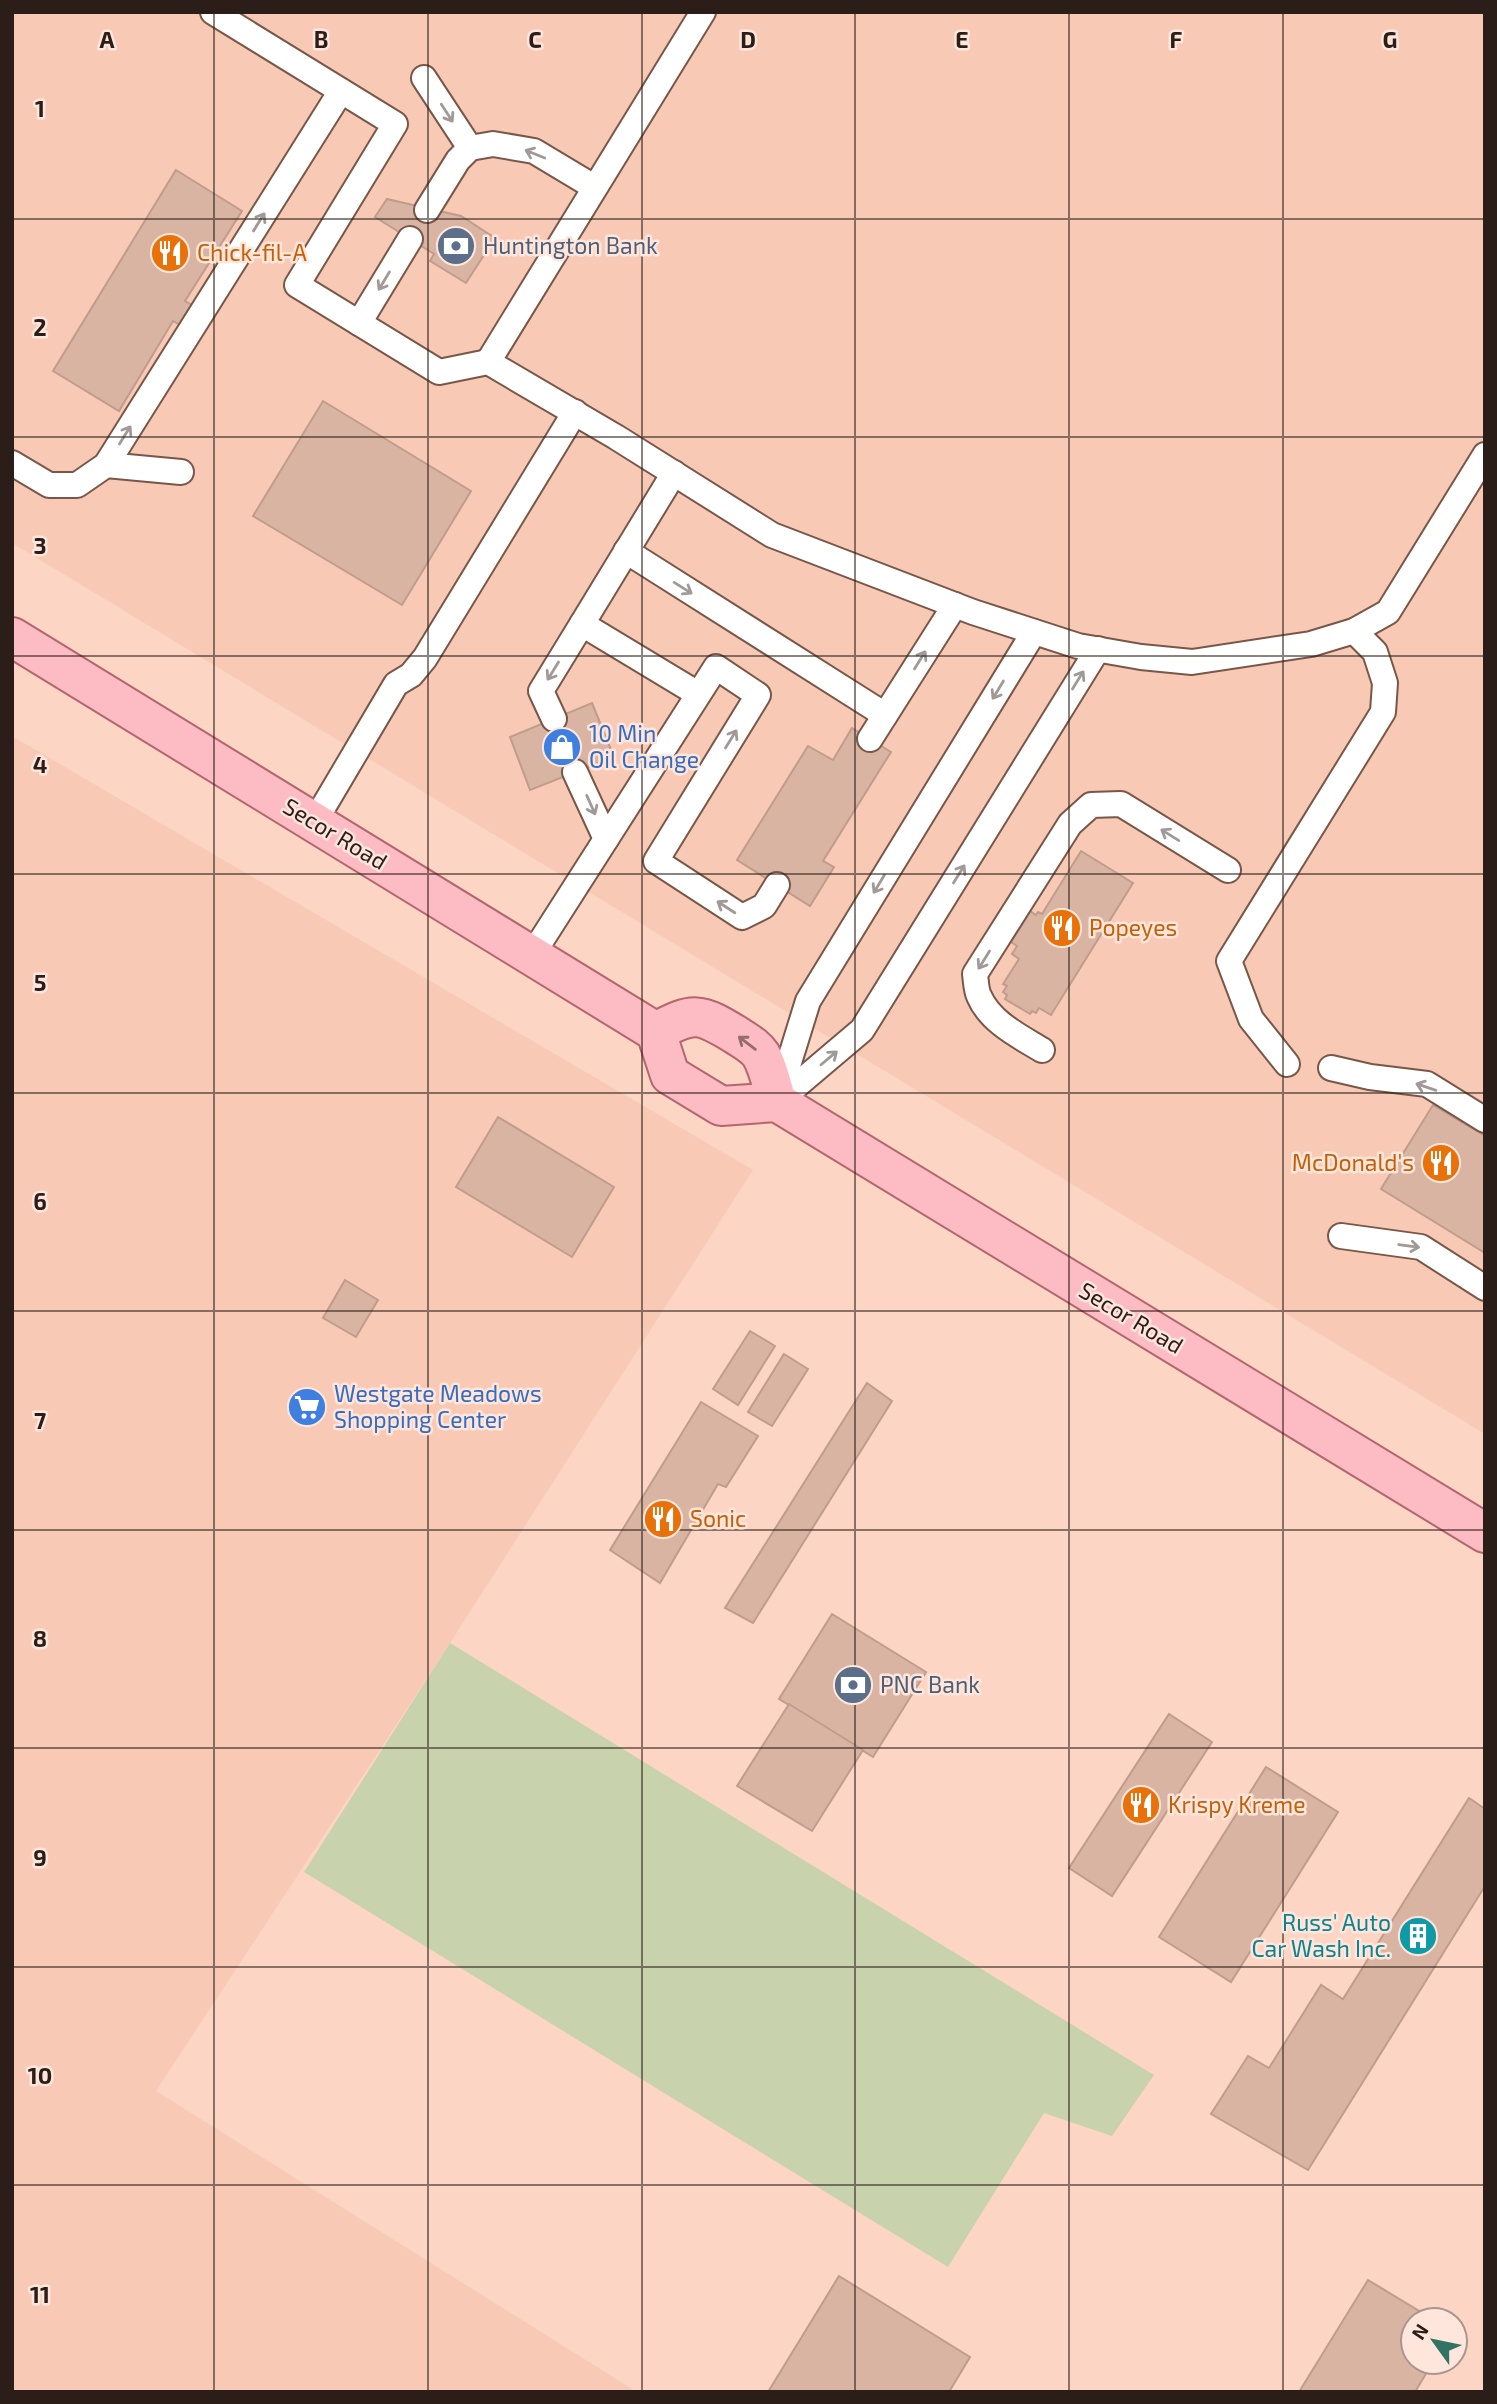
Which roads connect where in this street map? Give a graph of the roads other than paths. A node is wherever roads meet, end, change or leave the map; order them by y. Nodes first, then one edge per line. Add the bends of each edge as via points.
1 (213, 12) edge
2 (704, 12) edge
3 (424, 78) dead end
4 (341, 91) junction
5 (470, 148) junction
6 (594, 187) junction
7 (427, 210) dead end
8 (410, 239) dead end
9 (359, 323) junction
10 (488, 362) junction
11 (575, 412) junction
12 (1485, 455) edge
13 (12, 463) edge
14 (106, 465) junction
15 (181, 472) dead end
16 (674, 473) junction
17 (626, 551) junction
18 (955, 605) junction
19 (582, 624) junction
20 (1354, 631) junction
21 (1034, 632) junction
22 (12, 637) edge
23 (1097, 649) junction
24 (698, 694) junction
25 (885, 715) junction
26 (554, 719) dead end
27 (870, 739) dead end
28 (576, 772) dead end
29 (315, 821) junction
30 (606, 839) junction
31 (1228, 870) dead end
32 (777, 885) dead end
33 (532, 955) junction
34 (656, 1032) junction
35 (1042, 1050) dead end
36 (1287, 1064) dead end
37 (1331, 1068) dead end
38 (776, 1102) junction
39 (1485, 1120) edge
40 (1341, 1236) dead end
41 (1485, 1288) edge
42 (1485, 1533) edge

1 - 4 lane
2 - 6 lane
3 -> 5 lane
4 - 9 lane via 395,124 297,285
14 -> 4 lane
6 -> 5 lane via 534,151 493,144
5 - 7 lane
6 - 10 lane
8 -> 9 lane
9 - 10 lane via 439,372
10 - 11 lane
11 - 16 lane
11 - 29 lane via 425,658 396,684
12 - 20 lane via 1388,612
13 - 14 lane via 49,485 77,485
14 - 15 lane
16 - 17 lane
16 - 18 lane via 772,535
17 - 19 lane
17 -> 25 lane
18 - 21 lane
25 -> 18 lane
19 - 24 lane
19 -> 26 lane via 541,691
20 - 23 lane via 1311,644 1192,662
20 - 36 lane via 1375,652 1385,682 1383,712 1229,961 1251,1019
21 - 23 lane
21 -> 38 lane via 808,1001
22 - 29 main road, Secor Road
38 -> 23 lane via 862,1030
24 - 30 lane
32 -> 24 lane via 764,906 742,917 656,862 758,695 716,667
25 - 27 lane
28 -> 30 lane
29 - 33 main road, Secor Road
30 - 33 lane
31 -> 35 lane via 1121,804 1091,805 1070,824 975,974 978,995 989,1012 1005,1028
33 - 34 main road, Secor Road
34 - 38 main road via 670,1075 721,1106
38 -> 34 main road via 761,1056 752,1045 709,1018 678,1020
39 -> 37 lane via 1427,1084
38 - 42 main road, Secor Road
40 -> 41 lane via 1421,1247

